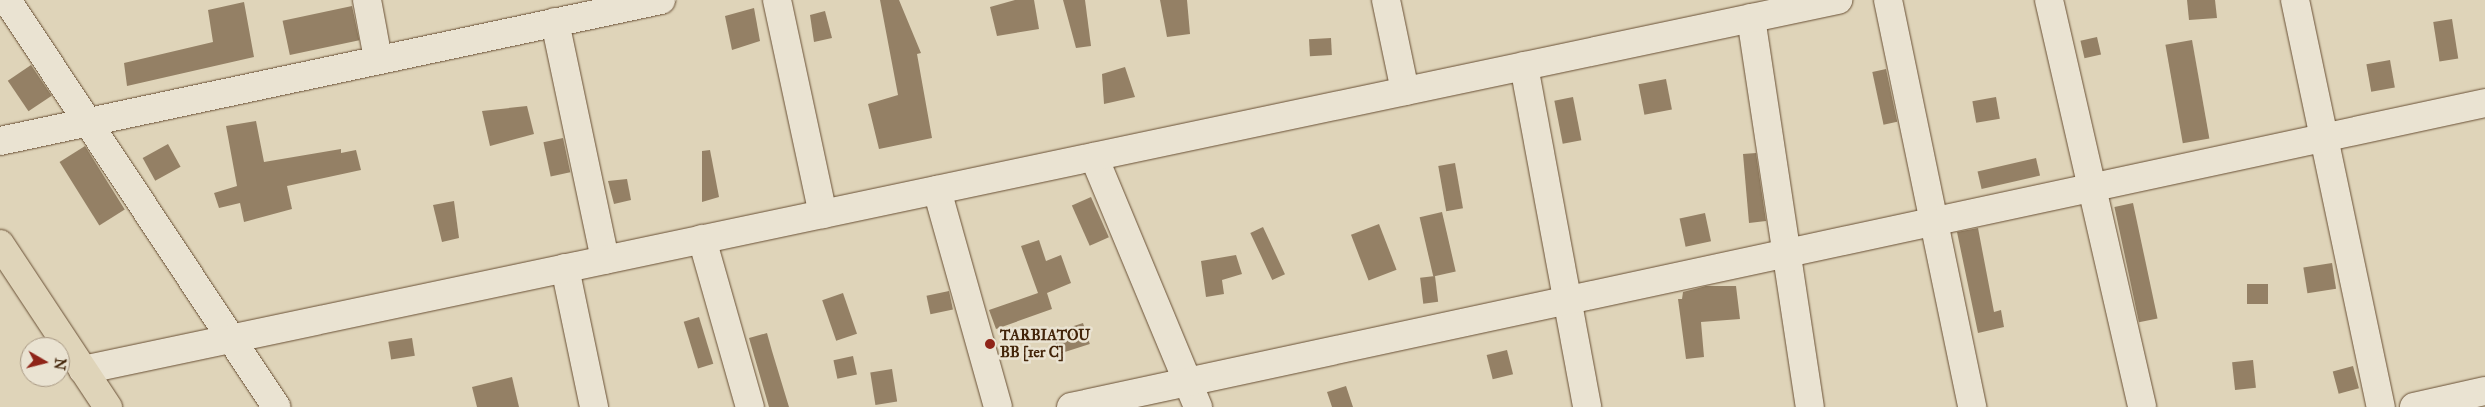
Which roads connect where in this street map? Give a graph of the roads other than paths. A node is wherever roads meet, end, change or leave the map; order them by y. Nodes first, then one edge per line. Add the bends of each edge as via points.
1 (7, 0) edge
2 (367, 0) edge
3 (660, 0) edge
4 (777, 0) edge
5 (1386, 0) edge
6 (1838, 0) edge
7 (1888, 0) edge
8 (2049, 0) edge
9 (2295, 0) edge
10 (1781, 6) edge
11 (1751, 18) junction
12 (554, 22) junction
13 (378, 59) junction
14 (1524, 66) junction
15 (1405, 91) junction
16 (2485, 103) edge
17 (87, 121) junction
18 (2324, 138) junction
19 (0, 141) edge
20 (1094, 157) junction
21 (2092, 188) junction
22 (937, 190) junction
23 (823, 214) junction
24 (1934, 222) junction
25 (702, 239) junction
26 (0, 244) edge
27 (1786, 254) junction
28 (605, 260) junction
29 (565, 268) junction
30 (1568, 300) junction
31 (230, 339) junction
32 (83, 370) junction
33 (1187, 382) junction
34 (2485, 391) edge
35 (108, 407) edge
36 (276, 407) edge
37 (594, 407) edge
38 (750, 407) edge
39 (998, 407) edge
40 (1070, 407) edge
41 (1198, 407) edge
42 (1587, 407) edge
43 (1810, 407) edge
44 (1972, 407) edge
45 (2142, 407) edge
46 (2380, 407) edge
47 (2414, 407) edge

1 - 17 street
2 - 13 street
3 - 12 street
4 - 23 street
5 - 15 street
6 - 10 street
7 - 24 street
8 - 21 street
9 - 18 street
10 - 11 street
11 - 14 street
11 - 27 street
12 - 13 street
12 - 28 street
13 - 17 street
14 - 15 street
14 - 30 street
15 - 20 street
16 - 18 street
17 - 19 street
17 - 31 street
18 - 21 street
18 - 46 street
20 - 22 street
20 - 33 street
21 - 24 street
21 - 45 street
22 - 23 street
22 - 39 street
23 - 25 street
24 - 27 street
24 - 44 street
25 - 28 street
25 - 38 street
26 - 32 main road
27 - 30 street
27 - 43 street
28 - 29 street
29 - 31 street
29 - 37 street
30 - 33 street
30 - 42 street
31 - 32 street
31 - 36 street
32 - 35 main road
33 - 40 street
33 - 41 street
34 - 47 street

